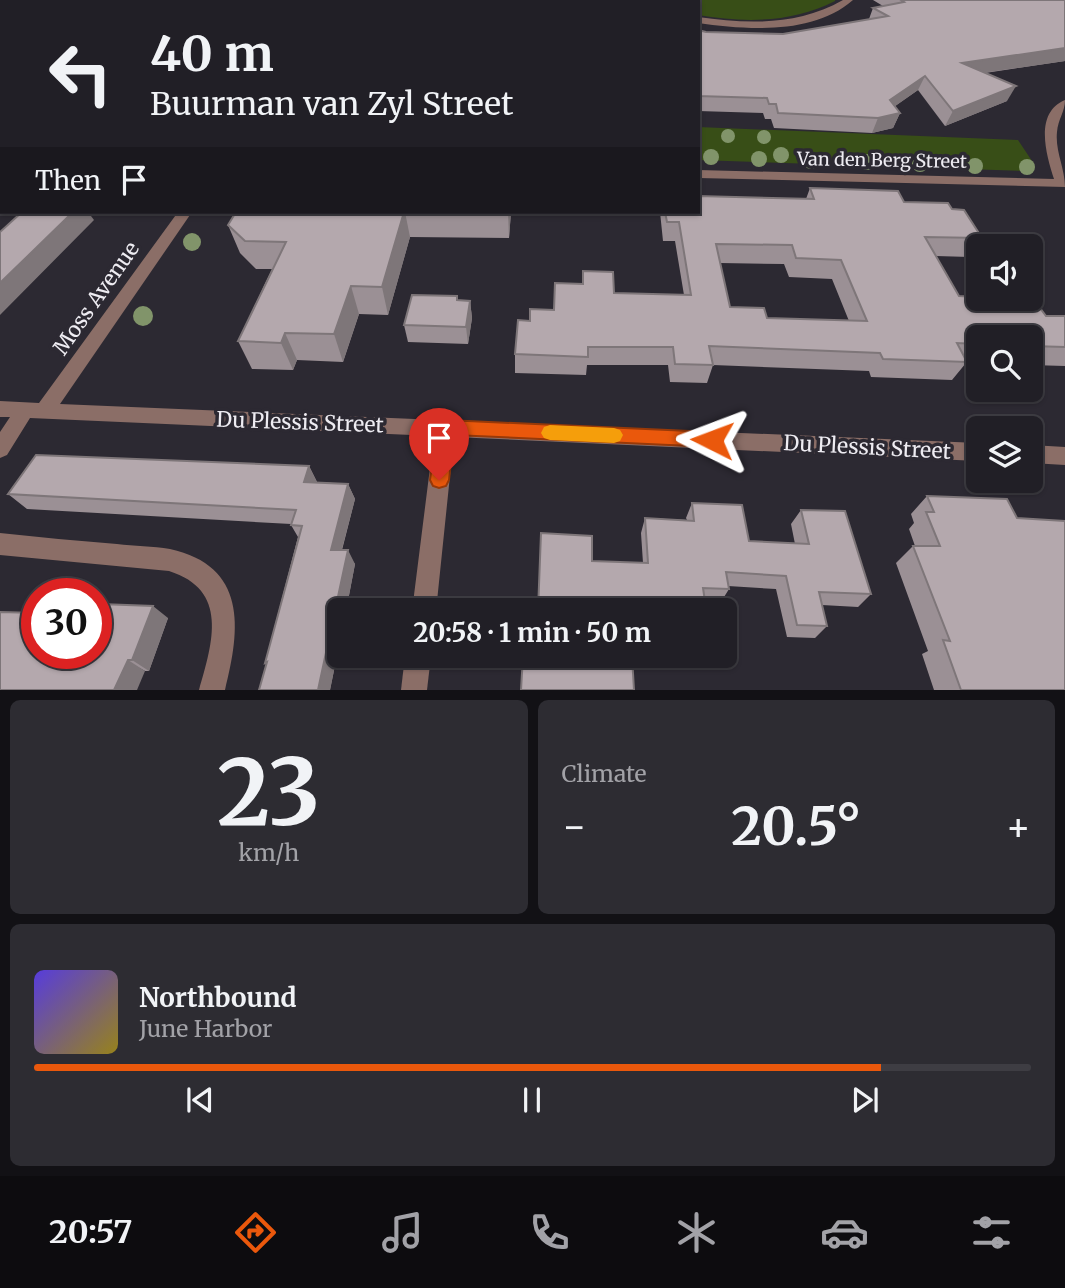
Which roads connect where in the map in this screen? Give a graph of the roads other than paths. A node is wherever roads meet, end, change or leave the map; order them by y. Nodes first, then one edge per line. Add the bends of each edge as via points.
1 (849, 0) edge
2 (700, 20) edge
3 (1065, 103) edge
4 (700, 174) edge
5 (1063, 183) edge
6 (183, 214) edge
7 (0, 409) edge
8 (35, 411) junction
9 (446, 428) junction
10 (0, 449) edge
11 (966, 451) edge
12 (1043, 455) edge
13 (1065, 456) edge
14 (0, 544) edge
15 (426, 598) edge
16 (417, 668) edge
17 (212, 690) edge
18 (414, 690) edge

1 - 2 street via 823,15 792,22
3 - 5 street via 1048,136
4 - 5 street, Van den Berg Street
6 - 8 street, Moss Avenue
7 - 8 street, Du Plessis Street
8 - 9 street, Du Plessis Street
8 - 10 street, Moss Avenue
9 - 11 street, Du Plessis Street
9 - 15 street
12 - 13 street
14 - 17 street via 169,560 204,573 218,590 225,617 224,649
16 - 18 street

